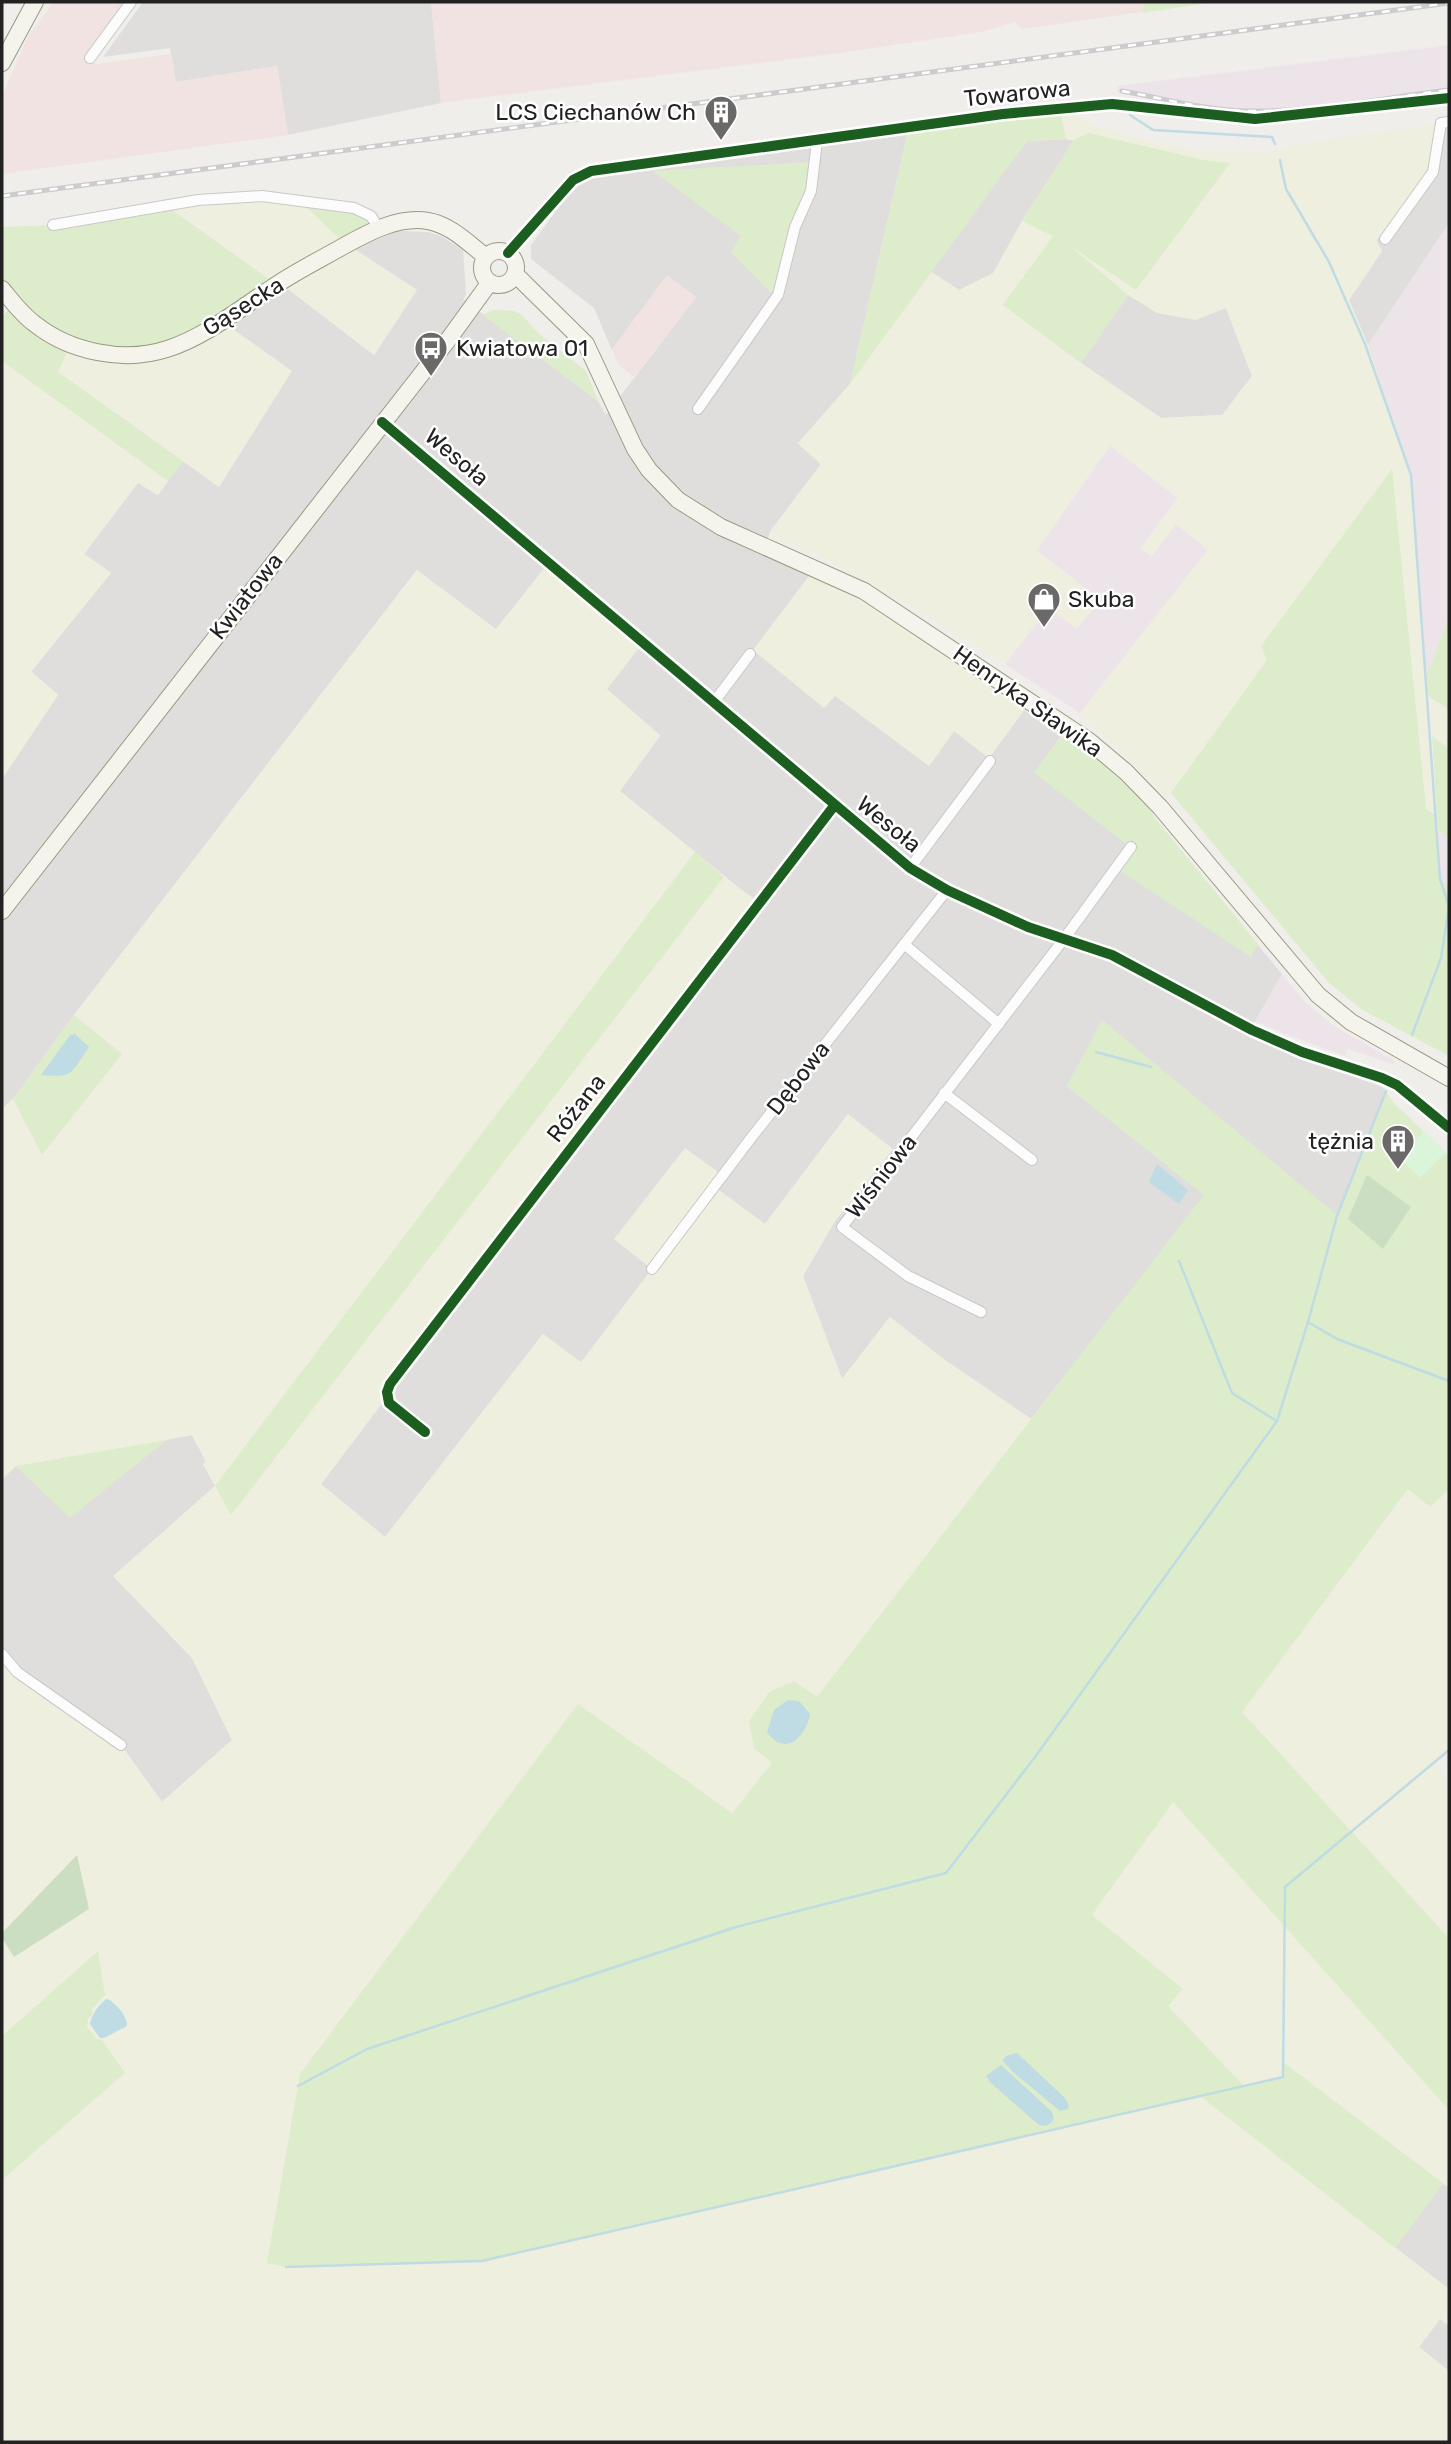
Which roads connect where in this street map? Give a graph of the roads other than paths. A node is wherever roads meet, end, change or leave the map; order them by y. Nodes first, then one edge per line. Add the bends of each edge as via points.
1 (35, 2) edge
2 (131, 2) edge
3 (90, 58) dead end
4 (2, 63) edge
5 (1449, 98) edge
6 (1449, 122) edge
7 (817, 141) junction
8 (53, 225) dead end
9 (379, 229) junction
10 (1385, 239) dead end
11 (508, 253) junction
12 (486, 257) junction
13 (511, 278) junction
14 (490, 282) junction
15 (2, 289) edge
16 (698, 409) dead end
17 (382, 422) junction
18 (750, 654) dead end
19 (714, 702) junction
20 (990, 761) dead end
21 (834, 806) junction
22 (1131, 847) dead end
23 (910, 868) junction
24 (947, 890) junction
25 (2, 911) edge
26 (1064, 939) junction
27 (904, 944) junction
28 (999, 1024) junction
29 (1449, 1078) edge
30 (944, 1093) junction
31 (1449, 1128) edge
32 (1032, 1160) dead end
33 (652, 1269) dead end
34 (981, 1312) dead end
35 (425, 1432) dead end
36 (2, 1654) edge
37 (121, 1745) dead end

1 - 4 main road
2 - 3 street
5 - 7 street, Towarowa via 1255,119 1112,104 1003,114
6 - 10 street via 1441,123 1433,172
7 - 11 street, Towarowa via 591,171 573,180
7 - 16 street via 811,191 795,227 778,295
8 - 9 street via 198,200 262,196 354,208 371,216
9 - 12 main road, Gąsecka via 409,220 428,221 445,226
9 - 15 main road, Gąsecka via 311,264 192,338 141,354 116,355 73,345 34,324
11 - 12 main road via 498,251
11 - 13 main road via 516,264
12 - 14 main road via 483,271
13 - 14 main road via 500,284
13 - 29 main road, Henryka Sławika via 578,335 635,449 678,500 721,527 864,591 1088,741 1160,807 1318,995 1352,1022
14 - 17 main road, Kwiatowa
17 - 19 street, Wesoła
17 - 25 main road, Kwiatowa
18 - 19 street
19 - 21 street, Wesoła
20 - 23 street
21 - 23 street, Wesoła
21 - 35 street, Różana via 390,1384 389,1402
22 - 26 street, Wiśniowa
23 - 24 street, Wesoła
24 - 26 street, Wesoła via 1028,928
24 - 27 street, Dębowa
26 - 28 street, Wiśniowa
26 - 31 street, Wesoła via 1112,955 1302,1052 1397,1085
27 - 28 street
27 - 33 street, Dębowa
28 - 30 street, Wiśniowa
30 - 32 street
30 - 34 street, Wiśniowa via 842,1227 908,1276
36 - 37 street via 17,1672

